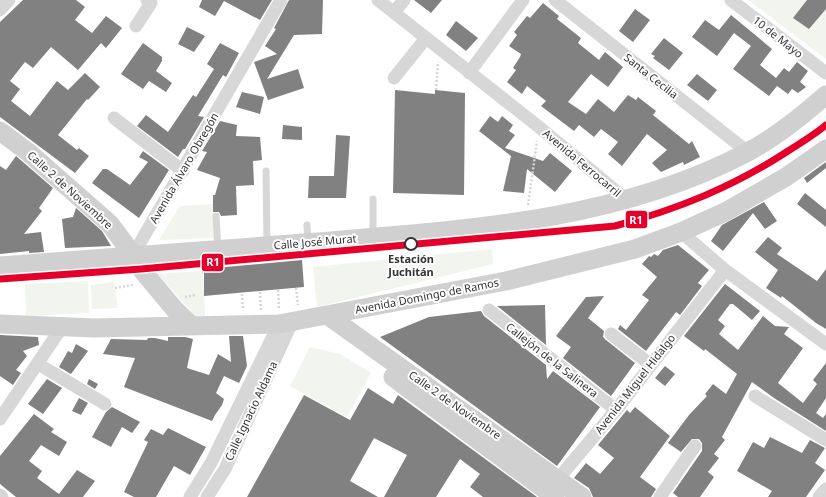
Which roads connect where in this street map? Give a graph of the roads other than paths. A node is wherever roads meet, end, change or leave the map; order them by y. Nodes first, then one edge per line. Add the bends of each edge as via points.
1 (9, 0) edge
2 (281, 0) edge
3 (378, 0) edge
4 (404, 0) edge
5 (523, 0) edge
6 (555, 0) edge
7 (731, 0) edge
8 (153, 1) edge
9 (0, 10) edge
10 (394, 12) junction
11 (136, 26) dead end
12 (426, 38) junction
13 (469, 73) junction
14 (826, 73) edge
15 (394, 78) dead end
16 (826, 95) edge
17 (114, 118) dead end
18 (0, 132) edge
19 (826, 149) edge
20 (748, 152) junction
21 (183, 170) junction
22 (266, 170) dead end
23 (373, 199) dead end
24 (628, 201) junction
25 (216, 216) dead end
26 (681, 232) junction
27 (373, 238) junction
28 (267, 246) junction
29 (218, 250) junction
30 (133, 255) junction
31 (0, 266) edge
32 (725, 270) junction
33 (357, 309) junction
34 (489, 310) dead end
35 (298, 317) junction
36 (0, 324) edge
37 (192, 326) junction
38 (62, 327) junction
39 (611, 334) dead end
40 (353, 340) junction
41 (826, 344) edge
42 (38, 364) junction
43 (651, 365) junction
44 (755, 396) dead end
45 (105, 404) dead end
46 (616, 410) junction
47 (0, 419) edge
48 (826, 440) edge
49 (694, 446) dead end
50 (211, 463) junction
51 (225, 469) junction
52 (826, 489) edge
53 (551, 491) edge
54 (190, 497) edge
55 (207, 497) edge
56 (582, 497) edge
57 (660, 497) edge
58 (820, 497) edge

1 - 9 street
2 - 21 street, Avenida Álvaro Obregón
3 - 10 street, Avenida Ferrocarril
4 - 10 street
5 - 13 street
6 - 20 street, Santa Cecilia
7 - 14 street, 10 de Mayo
8 - 11 street
10 - 12 street, Avenida Ferrocarril
12 - 13 street, Avenida Ferrocarril
12 - 15 street
13 - 24 street, Avenida Ferrocarril
16 - 20 street, Avenida Ferrocarril via 798,120
17 - 21 street
18 - 30 street, Calle 2 de Noviembre via 28,152 110,224
19 - 26 street, Avenida Domingo de Ramos via 786,177 725,212
20 - 24 street, Avenida Ferrocarril via 692,179
21 - 30 street, Avenida Álvaro Obregón
22 - 28 lane
23 - 27 lane
24 - 27 street, Calle José Murat via 526,222
25 - 29 lane
26 - 32 street
26 - 33 street, Avenida Domingo de Ramos via 635,249 506,281
27 - 28 street, Calle José Murat via 308,234
28 - 29 street, Calle José Murat
29 - 30 street, Calle José Murat
30 - 31 street, Calle José Murat
30 - 37 street via 155,286
32 - 41 street
32 - 43 street, Avenida Miguel Hidalgo
33 - 35 street, Avenida Domingo de Ramos
33 - 40 street
34 - 46 street, Callejón de la Salinera
35 - 37 street, Avenida Domingo de Ramos
35 - 40 street, Calle 2 de Noviembre
35 - 50 street, Calle Ignacio Aldama
35 - 51 street, Calle Ignacio Aldama
36 - 38 street, Avenida Domingo de Ramos
37 - 38 street, Avenida Domingo de Ramos
38 - 42 street
39 - 43 street
40 - 53 street, Calle 2 de Noviembre
42 - 45 street
42 - 47 street
43 - 46 street, Avenida Miguel Hidalgo
44 - 48 street
46 - 53 street, Avenida Miguel Hidalgo
49 - 57 street
50 - 51 street
50 - 54 street, Calle Ignacio Aldama
51 - 55 street, Calle Ignacio Aldama
52 - 58 street
53 - 56 street, Calle 2 de Noviembre

